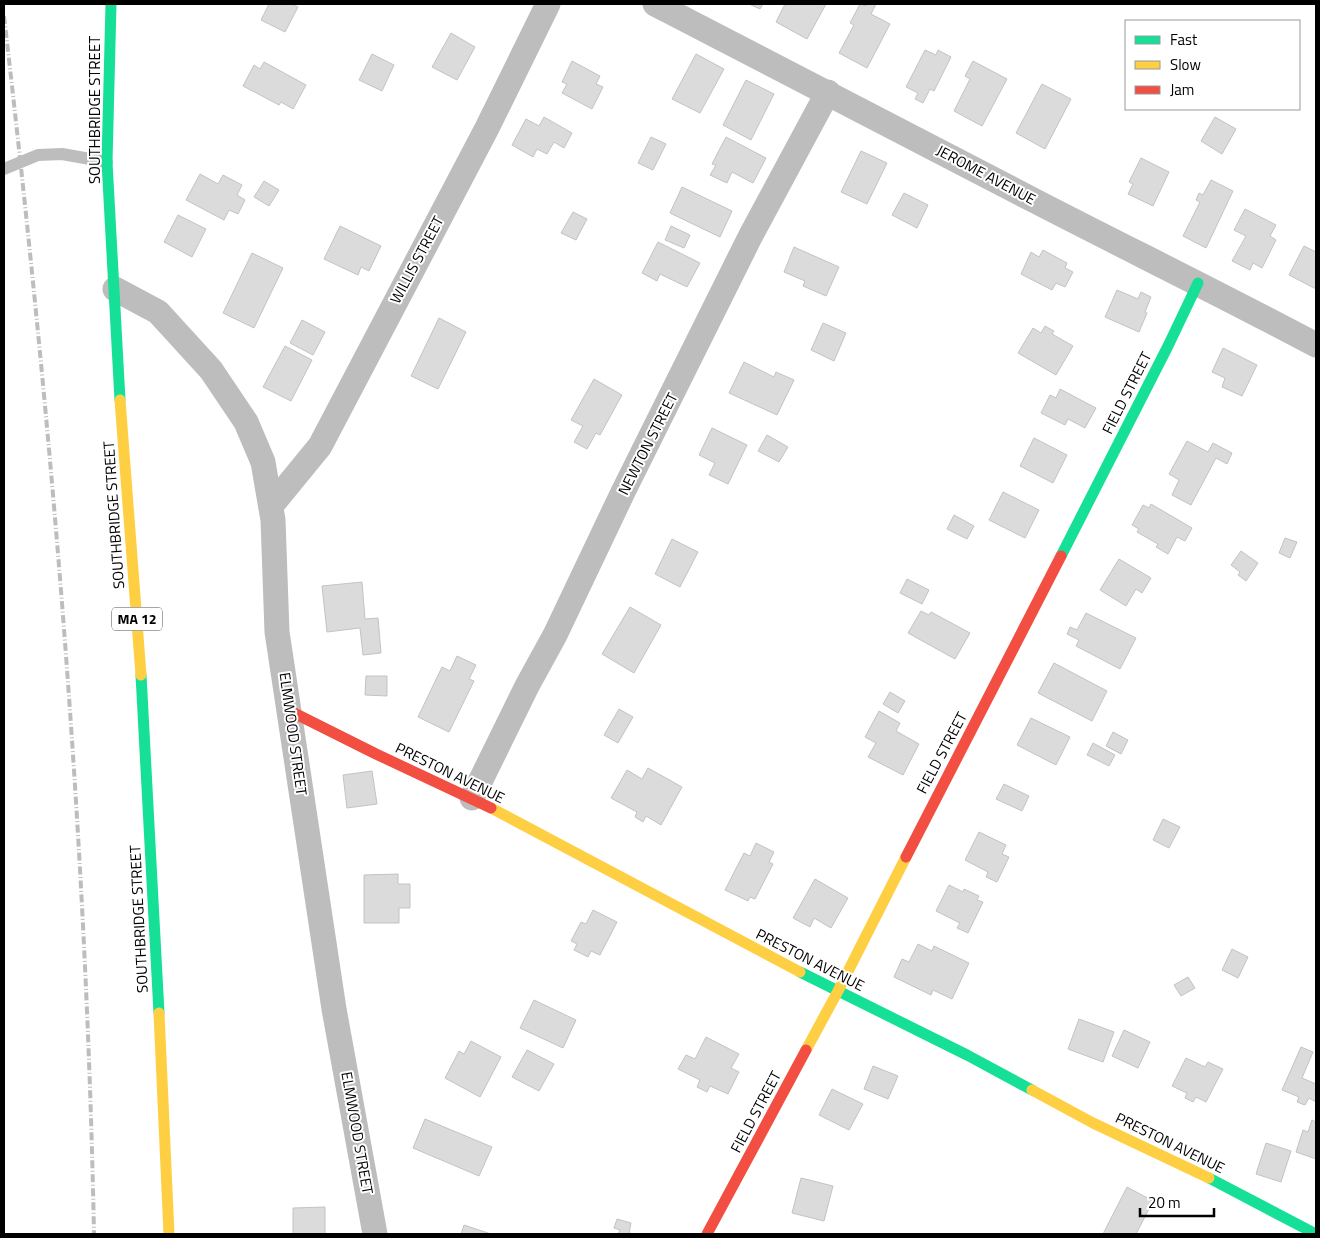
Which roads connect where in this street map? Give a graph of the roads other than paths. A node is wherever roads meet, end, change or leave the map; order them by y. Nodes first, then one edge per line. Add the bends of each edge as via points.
1 (111, 4) edge
2 (548, 4) edge
3 (655, 4) edge
4 (828, 92) junction
5 (107, 162) junction
6 (4, 169) edge
7 (1198, 282) junction
8 (115, 289) junction
9 (1316, 345) edge
10 (271, 506) junction
11 (290, 711) junction
12 (472, 798) junction
13 (838, 991) junction
14 (168, 1234) edge
15 (375, 1234) edge
16 (707, 1234) edge
17 (1316, 1234) edge

1 - 5 street, SOUTHBRIDGE STREET / MA 12
2 - 10 street, WILLIS STREET via 487,128 320,446
3 - 4 street, JEROME AVENUE
4 - 7 street, JEROME AVENUE
4 - 12 street, NEWTON STREET via 750,237
5 - 6 lane via 62,154 38,155
5 - 8 street, SOUTHBRIDGE STREET / MA 12
7 - 9 street, JEROME AVENUE
7 - 13 street, FIELD STREET
8 - 10 street, ELMWOOD STREET via 158,312 211,370 246,422 263,462
8 - 14 street, SOUTHBRIDGE STREET / MA 12 via 117,358 142,692
10 - 11 street, ELMWOOD STREET via 278,632
11 - 12 street, PRESTON AVENUE
11 - 15 street, ELMWOOD STREET via 334,1009
12 - 13 street, PRESTON AVENUE via 785,966
13 - 16 street, FIELD STREET
13 - 17 street, PRESTON AVENUE

